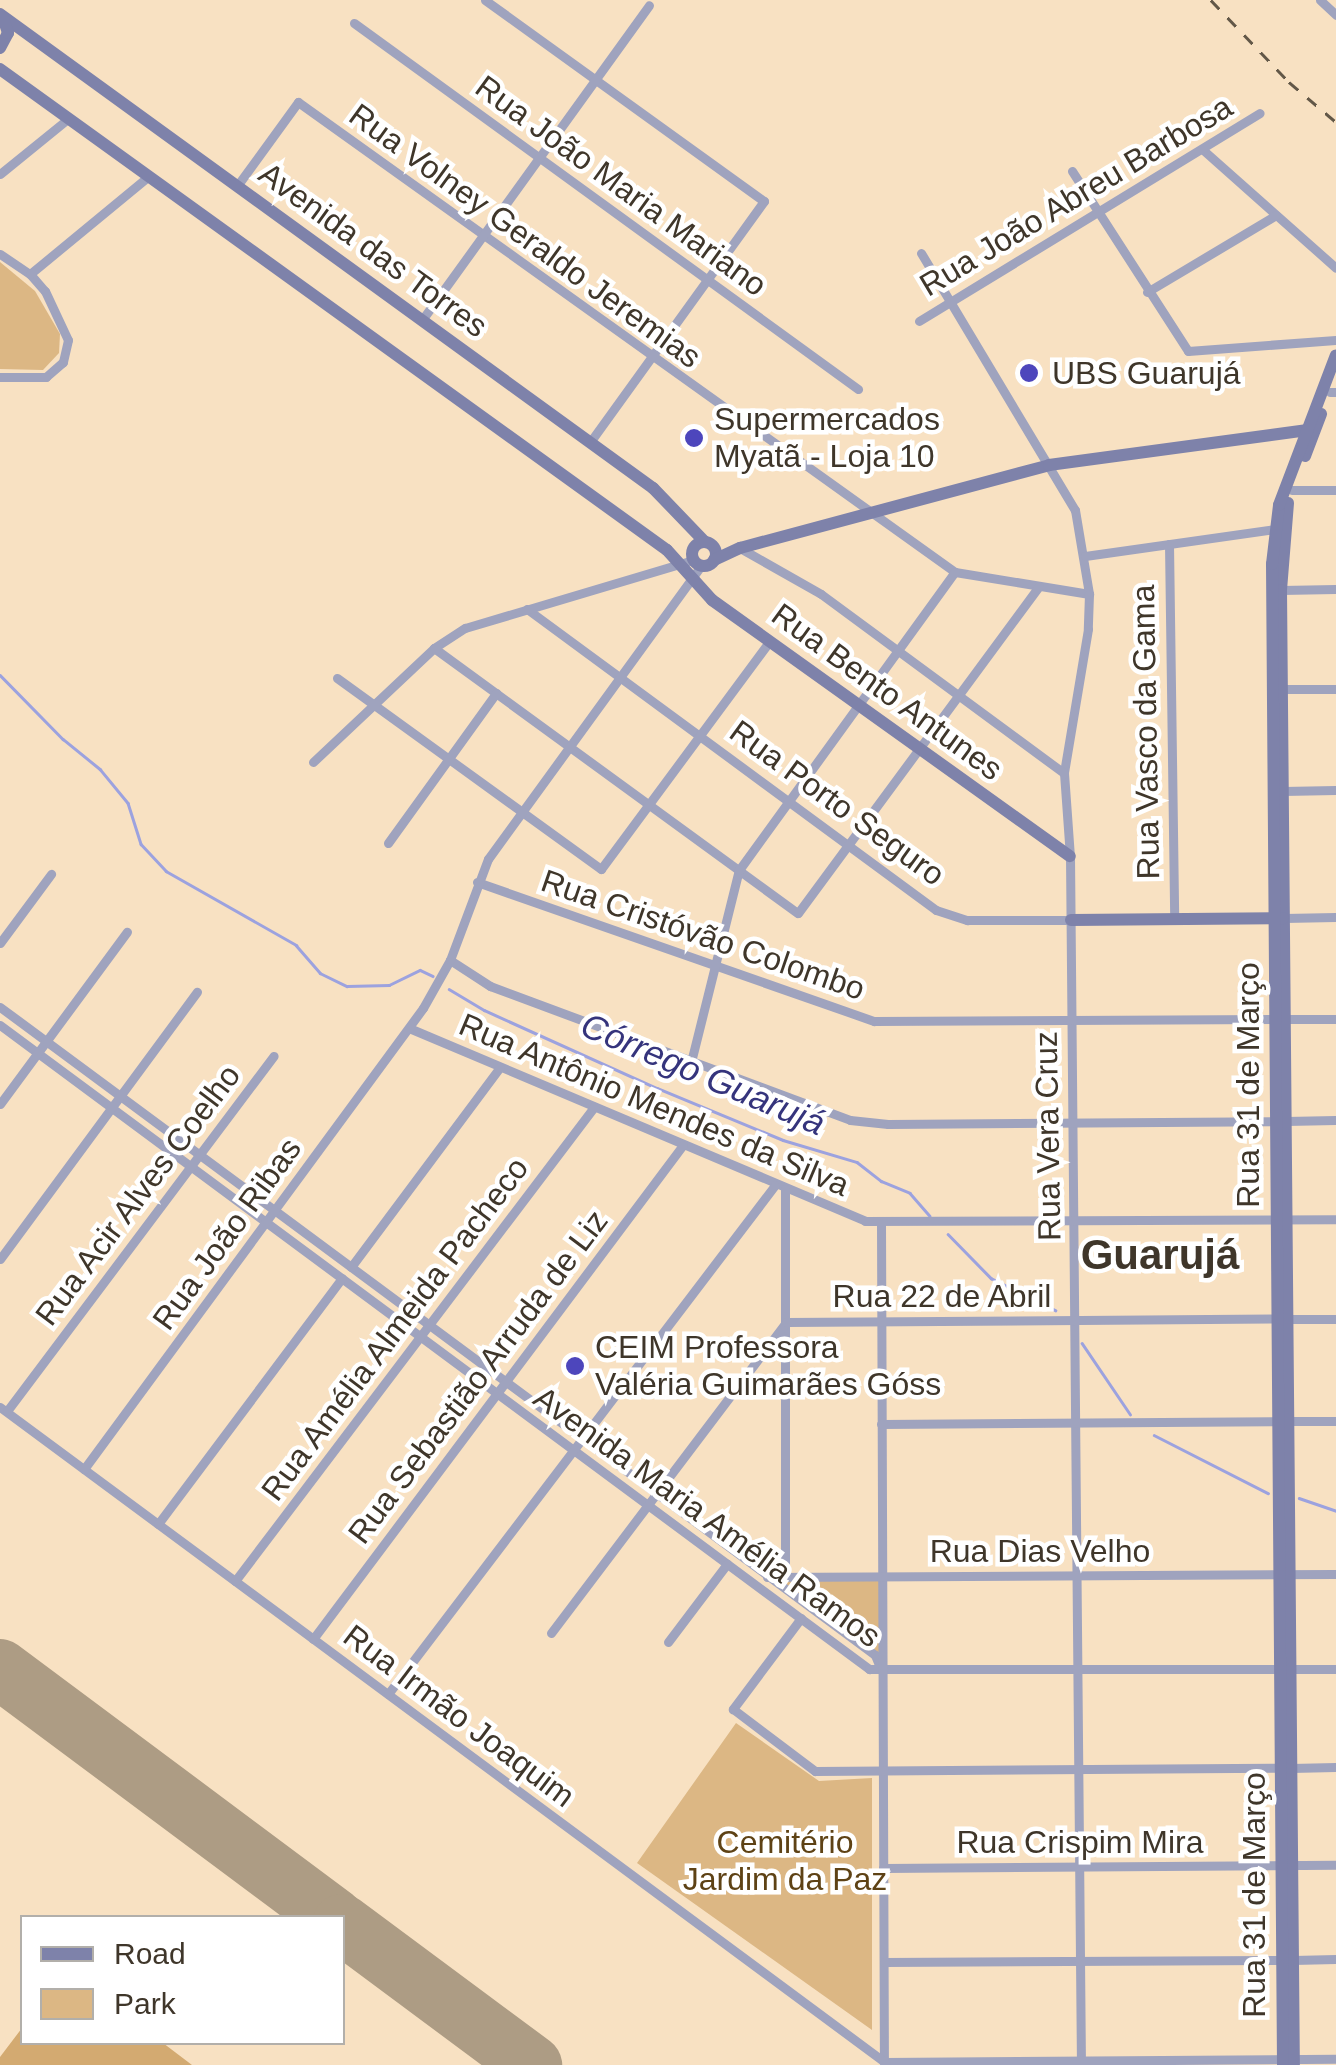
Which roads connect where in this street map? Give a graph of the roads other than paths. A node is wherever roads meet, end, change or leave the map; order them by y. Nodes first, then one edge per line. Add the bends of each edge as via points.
1 (485, 0) edge
2 (1320, 0) edge
3 (649, 5) dead end
4 (0, 14) edge
5 (1336, 15) edge
6 (354, 23) dead end
7 (0, 48) edge
8 (0, 69) edge
9 (595, 79) junction
10 (1260, 113) dead end
11 (69, 118) junction
12 (1202, 149) junction
13 (539, 157) junction
14 (1072, 171) dead end
15 (0, 174) edge
16 (148, 176) junction
17 (237, 186) junction
18 (1098, 212) junction
19 (1276, 214) junction
20 (483, 236) junction
21 (920, 253) dead end
22 (0, 254) edge
23 (1336, 268) edge
24 (30, 274) junction
25 (707, 280) junction
26 (1147, 292) junction
27 (950, 302) junction
28 (422, 320) junction
29 (919, 321) dead end
30 (1336, 340) edge
31 (1336, 355) edge
32 (651, 357) junction
33 (0, 376) edge
34 (1336, 376) edge
35 (858, 388) dead end
36 (1333, 392) edge
37 (1310, 429) junction
38 (590, 442) junction
39 (1049, 465) junction
40 (1292, 490) junction
41 (1336, 490) edge
42 (872, 512) junction
43 (1274, 528) junction
44 (1169, 544) junction
45 (740, 548) junction
46 (700, 556) junction
47 (1085, 556) junction
48 (955, 572) junction
49 (692, 578) junction
50 (1039, 586) junction
51 (1336, 589) edge
52 (1281, 590) junction
53 (1089, 594) junction
54 (526, 608) junction
55 (770, 642) junction
56 (434, 648) junction
57 (898, 650) junction
58 (337, 678) dead end
59 (622, 678) junction
60 (1282, 689) junction
61 (1336, 689) edge
62 (496, 693) junction
63 (958, 695) junction
64 (374, 704) junction
65 (859, 705) junction
66 (700, 736) junction
67 (571, 748) junction
68 (919, 748) junction
69 (449, 758) junction
70 (312, 762) dead end
71 (1064, 773) junction
72 (1283, 790) junction
73 (1336, 790) edge
74 (788, 802) junction
75 (649, 804) junction
76 (523, 812) junction
77 (388, 843) dead end
78 (848, 845) junction
79 (1070, 856) junction
80 (739, 870) junction
81 (51, 874) dead end
82 (477, 882) junction
83 (1336, 917) edge
84 (1279, 918) junction
85 (1174, 919) junction
86 (1071, 920) junction
87 (128, 932) dead end
88 (0, 943) edge
89 (450, 960) junction
90 (715, 967) junction
91 (197, 992) dead end
92 (0, 1006) edge
93 (1336, 1019) edge
94 (1280, 1020) junction
95 (1072, 1021) junction
96 (0, 1025) edge
97 (409, 1028) junction
98 (46, 1041) junction
99 (38, 1053) junction
100 (274, 1056) dead end
101 (691, 1062) junction
102 (500, 1068) junction
103 (120, 1096) junction
104 (0, 1104) edge
105 (594, 1107) junction
106 (111, 1108) junction
107 (1281, 1120) junction
108 (1336, 1120) edge
109 (1073, 1122) junction
110 (683, 1145) junction
111 (200, 1154) junction
112 (191, 1167) junction
113 (780, 1187) junction
114 (275, 1210) junction
115 (1336, 1219) edge
116 (1282, 1220) junction
117 (266, 1222) junction
118 (1074, 1222) junction
119 (880, 1224) junction
120 (0, 1258) edge
121 (351, 1266) junction
122 (342, 1278) junction
123 (1282, 1319) junction
124 (1336, 1319) edge
125 (1074, 1320) junction
126 (881, 1321) junction
127 (786, 1322) junction
128 (429, 1325) junction
129 (420, 1337) junction
130 (506, 1382) junction
131 (497, 1394) junction
132 (3, 1409) edge
133 (1336, 1420) edge
134 (1283, 1421) junction
135 (1076, 1423) junction
136 (882, 1424) junction
137 (582, 1438) junction
138 (574, 1450) junction
139 (84, 1469) junction
140 (656, 1493) junction
141 (648, 1505) junction
142 (158, 1524) junction
143 (728, 1564) junction
144 (1336, 1574) edge
145 (1284, 1575) junction
146 (882, 1576) junction
147 (1077, 1576) junction
148 (745, 1577) junction
149 (769, 1577) junction
150 (784, 1577) junction
151 (235, 1581) junction
152 (800, 1618) junction
153 (551, 1632) dead end
154 (313, 1639) junction
155 (668, 1642) dead end
156 (1336, 1668) edge
157 (1285, 1669) junction
158 (1078, 1670) junction
159 (882, 1672) junction
160 (388, 1694) junction
161 (1286, 1768) junction
162 (1336, 1768) edge
163 (1079, 1769) junction
164 (883, 1771) junction
165 (1287, 1865) junction
166 (1336, 1865) edge
167 (1080, 1867) junction
168 (884, 1868) junction
169 (1336, 1959) edge
170 (1288, 1960) junction
171 (1080, 1961) junction
172 (884, 1962) junction
173 (1336, 2059) edge
174 (1289, 2062) edge
175 (1081, 2063) edge
176 (886, 2064) edge

1 - 9 street
2 - 5 street
3 - 9 street
4 - 7 main road via 8,33
4 - 17 main road, Avenida das Torres
6 - 13 street, Rua João Maria Mariano
8 - 11 main road
9 - 13 street
9 - 25 street via 764,201
10 - 12 street, Rua João Abreu Barbosa
11 - 15 street
11 - 16 main road
12 - 18 street, Rua João Abreu Barbosa
12 - 19 street
13 - 20 street
13 - 25 street, Rua João Maria Mariano
14 - 18 street
16 - 24 street
16 - 46 main road via 667,550
17 - 20 street, Rua Volney Geraldo Jeremias via 298,102
17 - 28 main road, Avenida das Torres
18 - 26 street
18 - 27 street, Rua João Abreu Barbosa
19 - 23 street
19 - 26 street
20 - 28 street
20 - 32 street, Rua Volney Geraldo Jeremias
21 - 27 street, Rua Vera Cruz
22 - 24 street
24 - 33 street via 64,325 66,355 39,379
25 - 32 street
25 - 35 street, Rua João Maria Mariano
26 - 30 street via 1188,352
27 - 29 street, Rua João Abreu Barbosa
27 - 39 street, Rua Vera Cruz
28 - 38 main road, Avenida das Torres
31 - 37 main road, Rua 31 de Março
32 - 38 street
32 - 42 street, Rua Volney Geraldo Jeremias
34 - 36 main road, Rua 31 de Março
36 - 37 main road, Rua 31 de Março
37 - 39 main road
37 - 40 main road, Rua 31 de Março
37 - 43 main road, Rua 31 de Março
38 - 46 main road, Avenida das Torres via 666,498
39 - 42 main road
39 - 47 street, Rua Vera Cruz via 1075,510
40 - 41 street
40 - 52 main road, Rua 31 de Março
42 - 45 main road
42 - 48 street, Rua Volney Geraldo Jeremias
43 - 44 street
43 - 84 main road, Rua 31 de Março
44 - 47 street
44 - 85 street, Rua Vasco da Gama
45 - 46 main road
45 - 57 street via 821,594
46 - 49 main road, Rua Bento Antunes
46 - 54 street
47 - 53 street, Rua Vera Cruz
48 - 50 street
48 - 57 street
49 - 55 main road, Rua Bento Antunes
49 - 59 street, Rua João Ribas
50 - 53 street
50 - 63 street
51 - 52 street
52 - 60 main road, Rua 31 de Março
53 - 71 street, Rua Vera Cruz
54 - 56 street via 465,628
54 - 59 street, Rua Porto Seguro
55 - 65 main road, Rua Bento Antunes
55 - 66 street
56 - 62 street
56 - 64 street
57 - 63 street
57 - 65 street
58 - 64 street
59 - 66 street, Rua Porto Seguro
59 - 67 street, Rua João Ribas
60 - 61 street
60 - 72 main road, Rua 31 de Março
62 - 67 street
62 - 69 street
63 - 68 street
63 - 71 street
64 - 69 street
64 - 70 street
65 - 68 main road, Rua Bento Antunes
65 - 74 street
66 - 74 street, Rua Porto Seguro
66 - 75 street
67 - 75 street
67 - 76 street, Rua João Ribas
68 - 78 street
68 - 79 main road, Rua Bento Antunes
69 - 76 street
69 - 77 street
71 - 79 street, Rua Vera Cruz
72 - 73 street
72 - 84 main road, Rua 31 de Março
74 - 78 street, Rua Porto Seguro
74 - 80 street
75 - 76 street via 601,869
75 - 80 street
76 - 82 street, Rua João Ribas
78 - 80 street via 798,913
78 - 86 street, Rua Porto Seguro via 945,916
79 - 86 street, Rua Vera Cruz
80 - 90 street
81 - 88 street
82 - 89 street, Rua João Ribas
82 - 90 street, Rua Cristóvão Colombo
83 - 84 street, Rua Porto Seguro
84 - 85 main road, Rua Porto Seguro
84 - 94 main road, Rua 31 de Março
85 - 86 main road, Rua Porto Seguro
86 - 95 street, Rua Vera Cruz
87 - 98 street
89 - 97 street, Rua João Ribas
89 - 101 street via 490,986
90 - 95 street, Rua Cristóvão Colombo via 874,1021
90 - 101 street
91 - 103 street
92 - 98 street, Avenida Maria Amélia Ramos
93 - 94 street, Rua Cristóvão Colombo
94 - 95 street, Rua Cristóvão Colombo
94 - 107 main road, Rua 31 de Março
95 - 109 street, Rua Vera Cruz
96 - 99 street, Avenida Maria Amélia Ramos
97 - 102 street, Rua Antônio Mendes da Silva
97 - 114 street, Rua João Ribas
98 - 99 street
98 - 103 street, Avenida Maria Amélia Ramos
99 - 104 street
99 - 106 street, Avenida Maria Amélia Ramos
100 - 111 street, Rua Acir Alves Coelho
101 - 109 street via 850,1120
102 - 105 street, Rua Antônio Mendes da Silva
102 - 121 street
103 - 106 street
103 - 111 street, Avenida Maria Amélia Ramos
105 - 110 street, Rua Antônio Mendes da Silva
105 - 128 street, Rua Amélia Almeida Pacheco
106 - 112 street, Avenida Maria Amélia Ramos
106 - 120 street
107 - 108 street
107 - 109 street
107 - 116 main road, Rua 31 de Março
109 - 118 street, Rua Vera Cruz
110 - 113 street, Rua Antônio Mendes da Silva
110 - 130 street, Rua Sebastião Arruda de Liz
111 - 112 street, Rua Acir Alves Coelho
111 - 114 street, Avenida Maria Amélia Ramos
112 - 117 street, Avenida Maria Amélia Ramos
112 - 132 street, Rua Acir Alves Coelho
113 - 119 street, Rua Antônio Mendes da Silva
113 - 127 street
113 - 137 street
114 - 117 street, Rua João Ribas
114 - 121 street, Avenida Maria Amélia Ramos
115 - 116 street, Rua Antônio Mendes da Silva
116 - 118 street, Rua Antônio Mendes da Silva
116 - 123 main road, Rua 31 de Março
117 - 122 street, Avenida Maria Amélia Ramos
117 - 139 street, Rua João Ribas
118 - 119 street, Rua Antônio Mendes da Silva
118 - 125 street, Rua Vera Cruz
119 - 126 street
121 - 128 street, Avenida Maria Amélia Ramos
122 - 129 street, Avenida Maria Amélia Ramos
122 - 142 street
123 - 124 street, Rua 22 de Abril
123 - 125 street, Rua 22 de Abril
123 - 134 main road, Rua 31 de Março
125 - 126 street, Rua 22 de Abril
125 - 135 street, Rua Vera Cruz
126 - 127 street, Rua 22 de Abril
126 - 136 street
127 - 140 street
127 - 150 street
128 - 129 street, Rua Amélia Almeida Pacheco
128 - 130 street, Avenida Maria Amélia Ramos
129 - 131 street, Avenida Maria Amélia Ramos
129 - 151 street, Rua Amélia Almeida Pacheco
130 - 131 street, Rua Sebastião Arruda de Liz
130 - 137 street, Avenida Maria Amélia Ramos
131 - 138 street, Avenida Maria Amélia Ramos
131 - 154 street, Rua Sebastião Arruda de Liz
132 - 139 street, Rua Irmão Joaquim
133 - 134 street
134 - 135 street
134 - 145 main road, Rua 31 de Março
135 - 136 street
135 - 147 street, Rua Vera Cruz
136 - 146 street
137 - 138 street
137 - 140 street, Avenida Maria Amélia Ramos
138 - 141 street, Avenida Maria Amélia Ramos
138 - 160 street
139 - 142 street, Rua Irmão Joaquim
140 - 141 street
140 - 149 street, Avenida Maria Amélia Ramos
141 - 143 street, Avenida Maria Amélia Ramos
141 - 153 street
142 - 151 street, Rua Irmão Joaquim
143 - 148 street, Avenida Maria Amélia Ramos
143 - 155 street
144 - 145 street, Rua Dias Velho
145 - 147 street, Rua Dias Velho
145 - 157 main road, Rua 31 de Março
146 - 147 street, Rua Dias Velho
146 - 150 street, Rua Dias Velho
146 - 159 street
147 - 158 street, Rua Vera Cruz
148 - 149 street, Rua Dias Velho
148 - 152 street, Avenida Maria Amélia Ramos
149 - 150 street, Rua Dias Velho
149 - 159 street, Avenida Maria Amélia Ramos via 875,1655
151 - 154 street, Rua Irmão Joaquim
152 - 159 street, Avenida Maria Amélia Ramos
152 - 164 street via 733,1709 815,1771
154 - 160 street, Rua Irmão Joaquim
156 - 157 street
157 - 158 street
157 - 161 main road, Rua 31 de Março
158 - 159 street
158 - 163 street, Rua Vera Cruz
159 - 164 street
160 - 176 street, Rua Irmão Joaquim
161 - 162 street
161 - 163 street
161 - 165 main road, Rua 31 de Março
163 - 164 street
163 - 167 street, Rua Vera Cruz
164 - 168 street
165 - 166 street, Rua Crispim Mira
165 - 167 street, Rua Crispim Mira
165 - 170 main road, Rua 31 de Março
167 - 168 street, Rua Crispim Mira
167 - 171 street, Rua Vera Cruz
168 - 172 street
169 - 170 street
170 - 171 street
170 - 174 main road, Rua 31 de Março
171 - 172 street
171 - 175 street, Rua Vera Cruz
172 - 176 street
173 - 174 street
174 - 175 street
175 - 176 street

